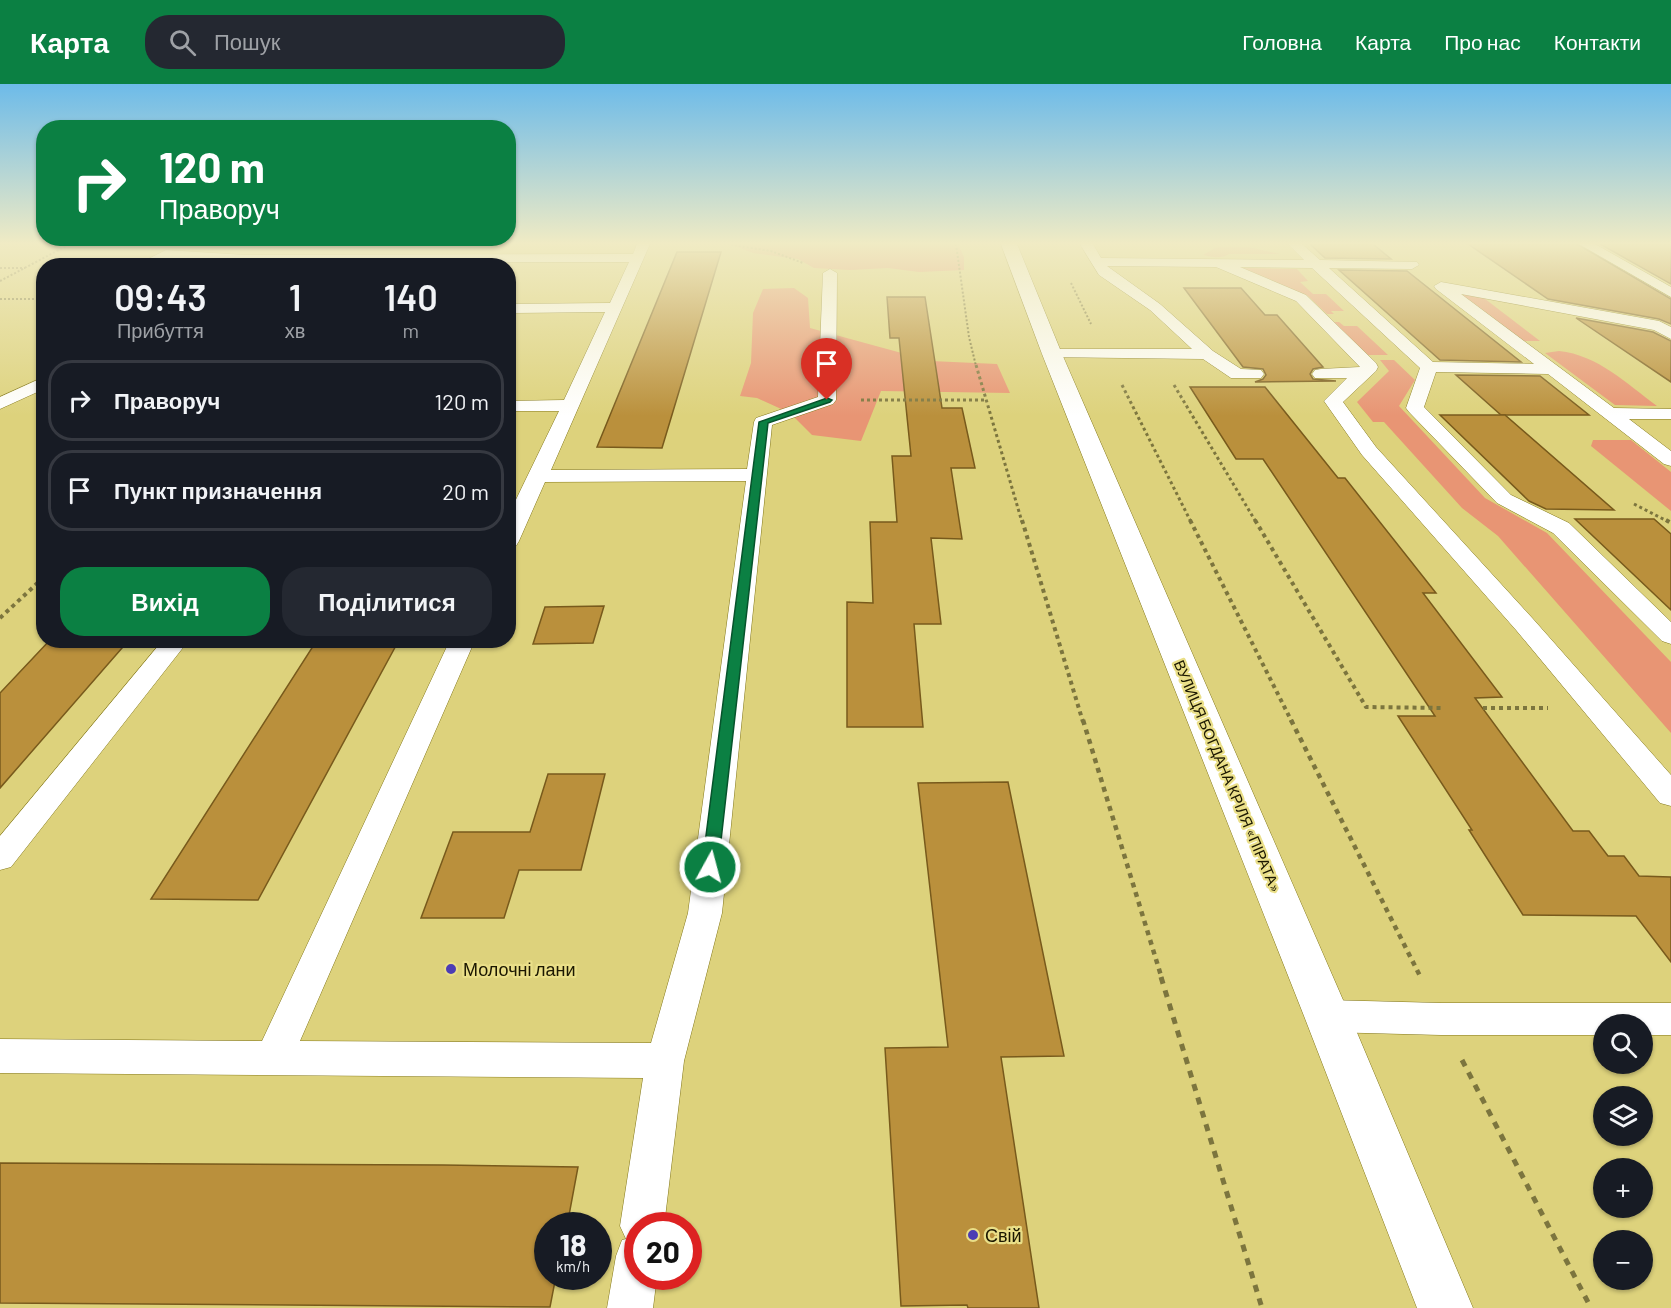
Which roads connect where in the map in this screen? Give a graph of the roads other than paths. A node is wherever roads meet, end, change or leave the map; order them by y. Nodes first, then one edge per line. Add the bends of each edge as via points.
1 (618, 301) edge
2 (829, 301) edge
3 (1031, 301) edge
4 (1146, 301) edge
5 (1303, 301) edge
6 (1355, 301) edge
7 (1461, 301) edge
8 (1545, 301) edge
9 (615, 307) junction
10 (516, 308) edge
11 (1671, 334) edge
12 (1052, 354) junction
13 (1207, 354) junction
14 (1429, 367) junction
15 (1552, 369) junction
16 (1255, 374) dead end
17 (1321, 374) dead end
18 (1363, 374) junction
19 (36, 386) edge
20 (36, 399) edge
21 (4, 401) edge
22 (571, 405) junction
23 (516, 406) edge
24 (1610, 413) junction
25 (1671, 414) edge
26 (1671, 460) edge
27 (757, 475) junction
28 (538, 476) junction
29 (516, 524) edge
30 (1671, 636) edge
31 (171, 648) edge
32 (460, 648) edge
33 (1671, 795) edge
34 (0, 858) edge
35 (1328, 1016) junction
36 (1671, 1019) edge
37 (0, 1056) edge
38 (273, 1058) junction
39 (664, 1061) junction
40 (644, 1212) edge
41 (633, 1290) edge
42 (630, 1308) edge
43 (1445, 1308) edge

1 - 9 lane
2 - 27 lane via 827,400 763,422
3 - 12 street, ВУЛИЦЯ БОГДАНА КРІЛЯ «ПІРАТА»
4 - 13 lane
5 - 18 lane via 1370,367
6 - 14 lane
7 - 15 lane
8 - 11 lane via 1659,326
9 - 10 lane
9 - 22 lane
12 - 13 lane
12 - 35 street, ВУЛИЦЯ БОГДАНА КРІЛЯ «ПІРАТА»
13 - 16 lane via 1237,374
14 - 15 lane
14 - 30 lane via 1414,408 1504,499 1560,528
15 - 24 lane
17 - 18 lane
18 - 33 lane via 1334,401 1369,451
19 - 21 lane
20 - 21 lane
22 - 23 lane
22 - 28 lane
24 - 25 lane
24 - 26 lane
27 - 28 lane
27 - 39 lane via 705,913
28 - 29 lane
31 - 34 lane
32 - 38 lane
35 - 36 lane
35 - 43 street, ВУЛИЦЯ БОГДАНА КРІЛЯ «ПІРАТА»
37 - 38 lane
38 - 39 lane
39 - 40 lane
41 - 42 lane

